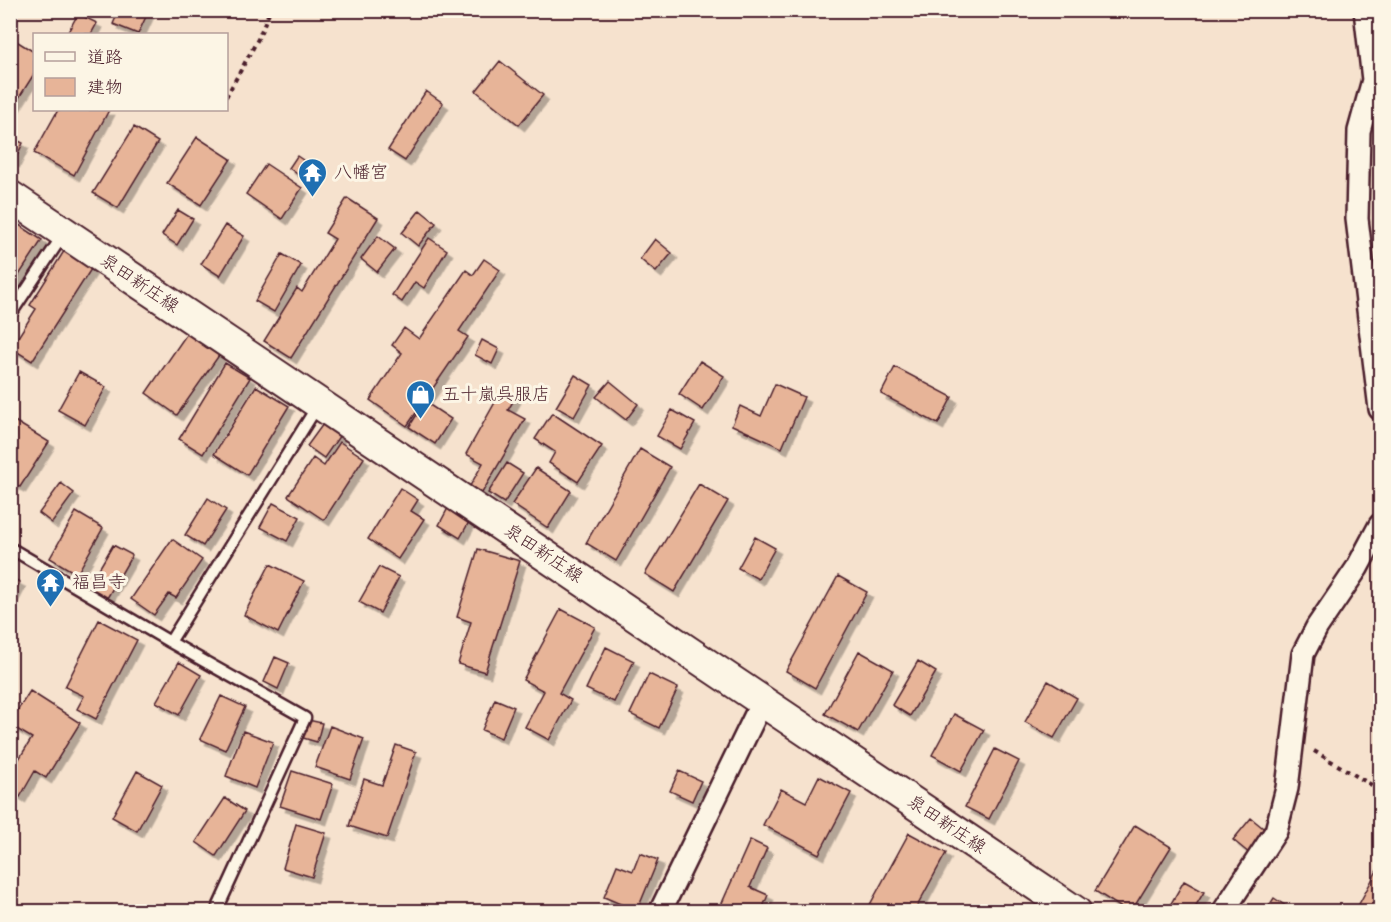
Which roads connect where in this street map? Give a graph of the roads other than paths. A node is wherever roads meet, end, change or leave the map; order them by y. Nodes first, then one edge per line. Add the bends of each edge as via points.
1 (1365, 10) edge
2 (1374, 102) edge
3 (10, 196) edge
4 (64, 232) junction
5 (10, 315) edge
6 (320, 403) junction
7 (1380, 409) edge
8 (1380, 525) edge
9 (10, 548) edge
10 (170, 642) junction
11 (763, 700) junction
12 (216, 912) edge
13 (660, 912) edge
14 (1076, 912) edge
15 (1223, 912) edge

1 - 2 street
2 - 7 street via 1359,131 1357,219
3 - 4 main road, 泉田新庄線
4 - 5 lane
4 - 6 main road, 泉田新庄線
6 - 10 lane
6 - 11 main road, 泉田新庄線
8 - 15 street via 1302,654 1287,788 1276,831
9 - 10 lane
10 - 12 lane via 305,718
11 - 13 street
11 - 14 main road, 泉田新庄線

